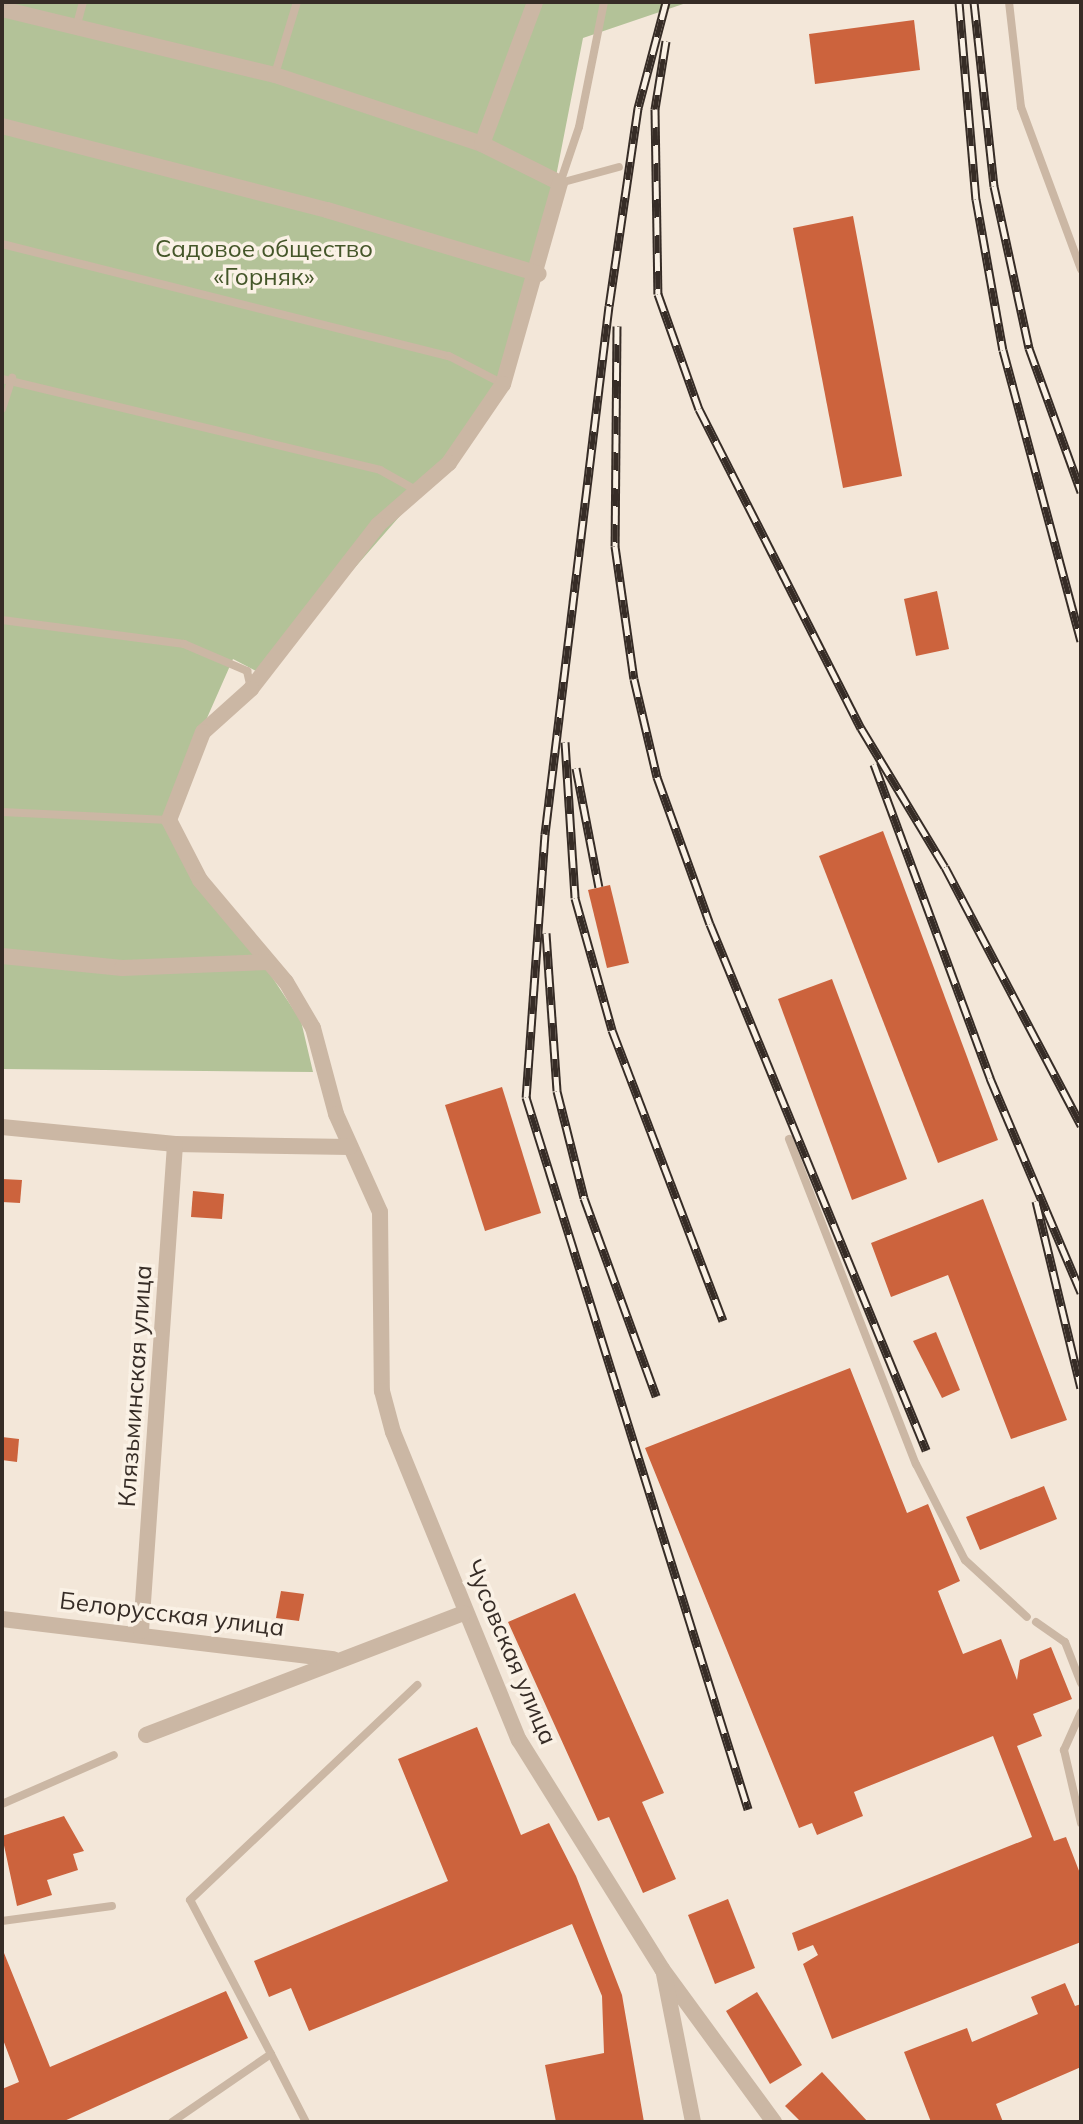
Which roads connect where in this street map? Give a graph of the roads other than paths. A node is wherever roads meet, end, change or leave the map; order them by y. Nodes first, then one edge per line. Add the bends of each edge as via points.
1 (83, 2) edge
2 (297, 2) edge
3 (535, 2) edge
4 (604, 2) edge
5 (1009, 2) edge
6 (2, 9) edge
7 (76, 28) junction
8 (275, 75) junction
9 (2, 126) edge
10 (482, 144) junction
11 (619, 167) dead end
12 (560, 183) junction
13 (2, 244) edge
14 (1081, 269) edge
15 (539, 274) junction
16 (12, 378) junction
17 (2, 379) edge
18 (503, 384) junction
19 (2, 409) edge
20 (416, 490) junction
21 (2, 620) edge
22 (251, 689) junction
23 (2, 812) edge
24 (169, 820) junction
25 (2, 956) edge
26 (268, 962) junction
27 (2, 1127) edge
28 (789, 1139) dead end
29 (175, 1144) junction
30 (350, 1147) junction
31 (463, 1613) junction
32 (1027, 1617) dead end
33 (2, 1619) edge
34 (1036, 1622) dead end
35 (141, 1631) junction
36 (336, 1660) junction
37 (1081, 1683) edge
38 (417, 1685) dead end
39 (1081, 1712) edge
40 (146, 1735) dead end
41 (114, 1755) dead end
42 (2, 1804) edge
43 (1081, 1823) edge
44 (112, 1906) dead end
45 (2, 1921) edge
46 (662, 1969) junction
47 (271, 2054) junction
48 (172, 2122) edge
49 (306, 2122) edge
50 (693, 2122) edge
51 (774, 2122) edge

1 - 7 lane
2 - 8 lane
3 - 10 street
4 - 12 lane via 579,127
5 - 14 lane via 1021,107
6 - 7 street
7 - 8 street
8 - 10 street
9 - 15 street via 327,210
10 - 12 street
11 - 12 lane
12 - 15 street
13 - 18 lane via 449,356
15 - 18 street
16 - 17 lane
16 - 19 lane
16 - 20 lane via 380,470
18 - 20 street via 449,463
20 - 22 street via 378,525
21 - 22 lane via 184,644 247,671
22 - 24 street via 191,750
23 - 24 lane
24 - 26 street, Чусовская улица via 200,880
25 - 26 street via 122,968
26 - 30 street, Чусовская улица via 313,1028
27 - 29 street
28 - 32 lane via 916,1464 965,1560
29 - 30 street
29 - 35 street, Клязьминская улица
30 - 31 street, Чусовская улица via 380,1212 382,1391
31 - 36 street
31 - 46 street, Чусовская улица via 519,1740
33 - 35 street, Белорусская улица
34 - 37 lane via 1065,1642
35 - 36 street, Белорусская улица
36 - 40 street
38 - 47 lane via 190,1900
39 - 43 lane via 1064,1750
41 - 42 lane
44 - 45 lane
46 - 50 street
46 - 51 street, Чусовская улица
47 - 48 lane
47 - 49 lane

